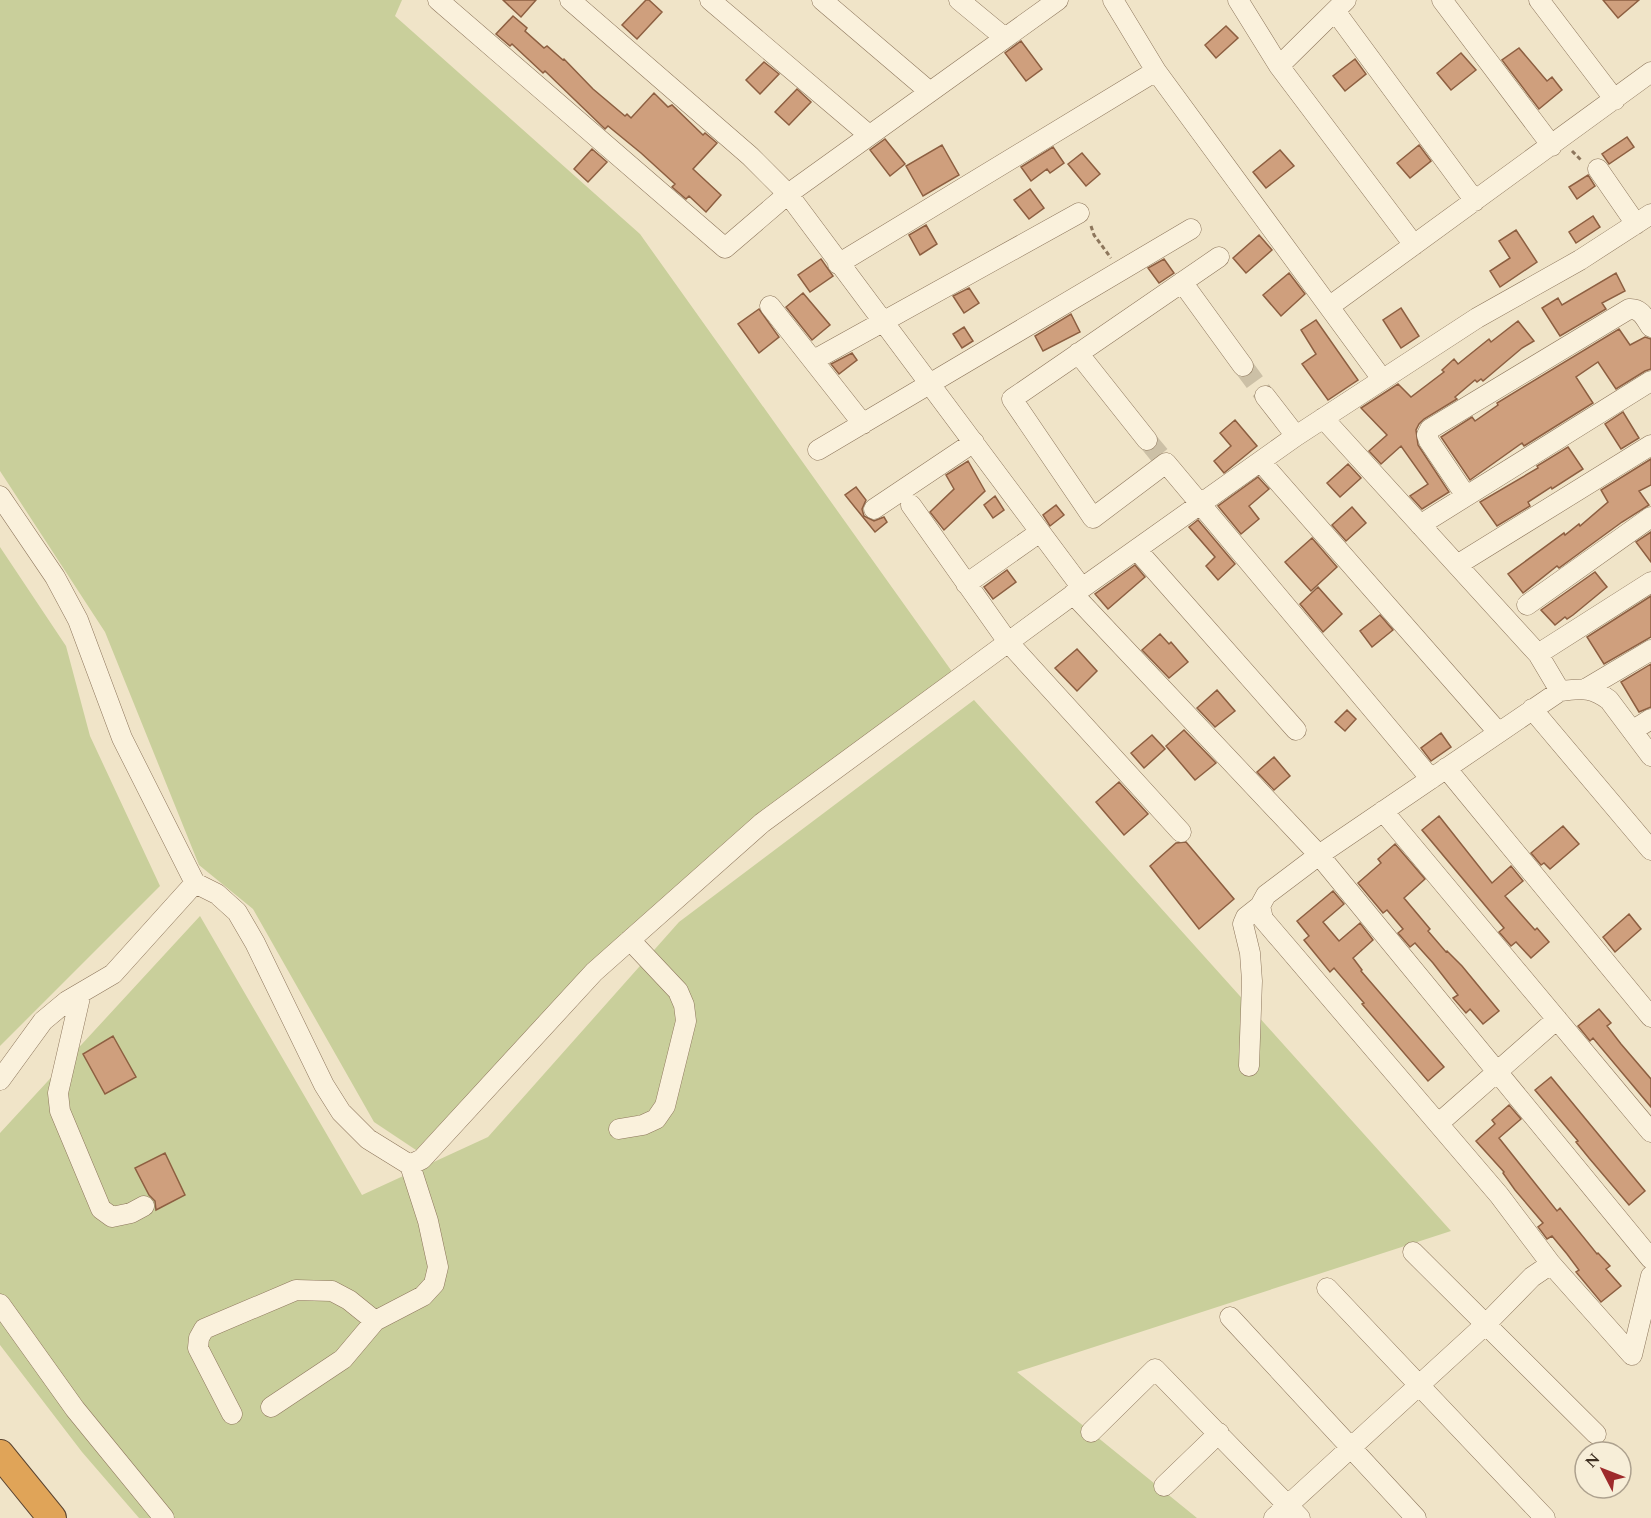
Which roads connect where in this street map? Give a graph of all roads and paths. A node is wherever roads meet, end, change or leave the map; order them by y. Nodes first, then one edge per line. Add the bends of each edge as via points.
1 (438, 0) edge
2 (570, 0) edge
3 (710, 0) edge
4 (822, 0) edge
5 (959, 0) edge
6 (1058, 0) edge
7 (1113, 0) edge
8 (1238, 0) edge
9 (1442, 0) edge
10 (1539, 0) edge
11 (1340, 6) edge
12 (1005, 38) junction
13 (1279, 66) junction
14 (1156, 71) junction
15 (1651, 72) edge
16 (930, 92) junction
17 (1615, 100) junction
18 (869, 135) junction
19 (1556, 143) junction
20 (1598, 169) joint
21 (788, 194) junction
22 (1475, 201) junction
23 (1079, 213) joint
24 (1643, 219) edge
25 (1191, 229) dead end
26 (1414, 245) junction
27 (1219, 257) dead end
28 (838, 264) junction
29 (1121, 272) junction
30 (1182, 282) junction
31 (770, 306) dead end
32 (1330, 306) junction
33 (883, 320) junction
34 (1649, 321) edge
35 (1078, 353) junction
36 (813, 360) junction
37 (1243, 366) tunnel mouth
38 (1382, 379) junction
39 (1651, 381) edge
40 (930, 382) junction
41 (1265, 396) tunnel mouth
42 (1323, 418) junction
43 (863, 424) junction
44 (1296, 436) junction
45 (1147, 440) tunnel mouth
46 (974, 442) junction
47 (1651, 445) edge
48 (818, 450) dead end
49 (1261, 462) junction
50 (0, 496) edge
51 (1466, 496) junction
52 (1201, 504) junction
53 (911, 505) dead end
54 (874, 509) dead end
55 (1651, 517) edge
56 (1420, 525) junction
57 (1040, 532) junction
58 (1137, 550) junction
59 (1456, 565) junction
60 (1651, 582) edge
61 (966, 584) junction
62 (1077, 591) junction
63 (1527, 605) dead end
64 (1008, 642) junction
65 (1651, 650) edge
66 (1538, 654) junction
67 (1587, 688) junction
68 (1560, 691) junction
69 (1533, 709) junction
70 (1651, 719) edge
71 (1296, 730) dead end
72 (1632, 731) junction
73 (1498, 732) junction
74 (1651, 756) edge
75 (1438, 773) junction
76 (1383, 811) junction
77 (1181, 832) dead end
78 (1651, 850) edge
79 (1319, 855) junction
80 (195, 883) junction
81 (1260, 906) junction
82 (630, 940) junction
83 (81, 993) junction
84 (1651, 1017) edge
85 (1557, 1019) junction
86 (1249, 1065) dead end
87 (1497, 1071) junction
88 (0, 1080) edge
89 (1438, 1123) junction
90 (619, 1129) dead end
91 (1651, 1132) edge
92 (410, 1165) junction
93 (144, 1206) dead end
94 (1413, 1251) dead end
95 (1651, 1258) edge
96 (1551, 1264) junction
97 (1651, 1276) edge
98 (1327, 1288) dead end
99 (0, 1304) edge
100 (1230, 1317) dead end
101 (375, 1321) junction
102 (1486, 1324) junction
103 (1420, 1385) junction
104 (271, 1407) dead end
105 (232, 1414) dead end
106 (1091, 1432) dead end
107 (1219, 1433) junction
108 (1596, 1434) dead end
109 (1350, 1448) junction
110 (0, 1454) edge
111 (1164, 1486) dead end
112 (1287, 1514) edge
113 (52, 1518) edge
114 (164, 1518) edge
115 (1416, 1518) edge
116 (1545, 1518) edge

1 - 21 street via 725,248
2 - 21 street via 750,156
3 - 18 street
4 - 16 street
5 - 12 street
6 - 12 street
7 - 14 street
8 - 13 street
9 - 19 street
10 - 17 street
11 - 13 street
11 - 22 street
12 - 16 street
13 - 26 street
14 - 28 street
14 - 32 street
15 - 17 street
16 - 18 street
17 - 19 street
18 - 21 street
19 - 20 path
19 - 22 street
20 - 24 street
21 - 28 street
22 - 26 street
23 - 29 path via 1089,220 1094,235
23 - 33 street
24 - 38 street
25 - 29 street
26 - 32 street
27 - 30 street
28 - 33 street
29 - 40 street
30 - 35 street
30 - 37 street
31 - 36 street
32 - 38 street
33 - 36 street
33 - 40 street
34 - 51 street via 1635,308 1629,309 1430,429 1429,441
35 - 45 street
35 - 52 street via 1011,399 1093,518 1166,463
36 - 43 street
38 - 42 street
39 - 51 street
40 - 43 street
40 - 46 street
41 - 44 street
42 - 44 street
42 - 56 street
43 - 48 street
44 - 49 street
46 - 54 street
46 - 57 street
47 - 59 street
49 - 52 street
49 - 73 street
50 - 80 street via 55,577 78,620 122,738
51 - 56 street
52 - 58 street
52 - 75 street
53 - 61 street
55 - 63 street
56 - 59 street
57 - 61 street
57 - 62 street
58 - 62 street
58 - 71 street
59 - 66 street
60 - 66 street
61 - 64 street
62 - 64 street
62 - 79 street
64 - 77 street
64 - 82 street via 762,823
65 - 67 street
66 - 68 street
67 - 68 street
67 - 72 street via 1609,700
68 - 69 street
69 - 73 street
69 - 78 street
70 - 72 street
72 - 74 street
73 - 75 street
75 - 76 street
75 - 84 street
76 - 79 street
76 - 85 street
79 - 81 street via 1266,895
79 - 87 street
80 - 83 street via 113,974
80 - 92 street via 217,894 237,912 341,1112 368,1139
81 - 86 street via 1243,924 1252,981
81 - 89 street via 1263,919
82 - 90 street via 678,992 686,1021 665,1106 656,1119
82 - 92 street via 594,972 422,1159
83 - 88 street via 43,1021
83 - 93 street via 58,1093 60,1111 101,1209 112,1217
85 - 87 street
85 - 91 street
87 - 89 street
87 - 95 street
89 - 96 street
92 - 101 street via 438,1267 434,1284 423,1296
94 - 102 street
96 - 97 street via 1632,1355
96 - 102 street via 1532,1276
98 - 103 street
99 - 114 street via 75,1409
100 - 109 street
101 - 104 street via 343,1359
101 - 105 street via 332,1291 296,1290 204,1329 198,1348
102 - 103 street
102 - 108 street
103 - 109 street
103 - 116 street
106 - 107 street via 1155,1369
107 - 111 street
107 - 112 street
109 - 112 street
109 - 115 street
110 - 113 highway

